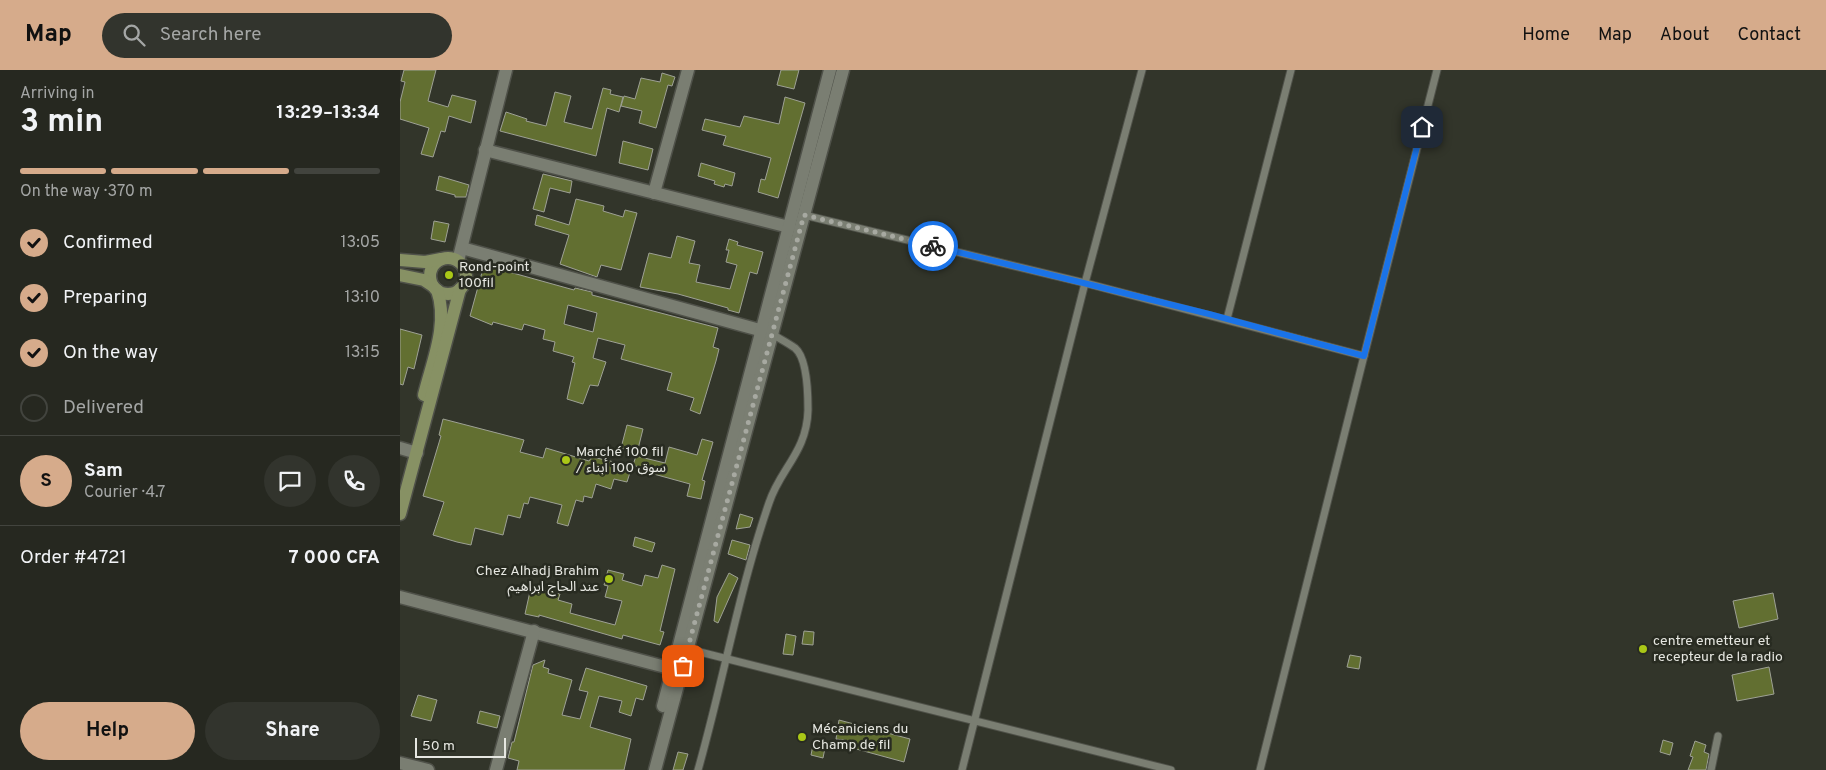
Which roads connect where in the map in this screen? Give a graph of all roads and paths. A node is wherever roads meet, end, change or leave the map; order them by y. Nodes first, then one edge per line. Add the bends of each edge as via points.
1 (506, 70) edge
2 (688, 70) edge
3 (830, 70) edge
4 (843, 70) edge
5 (1142, 70) edge
6 (1291, 70) edge
7 (1436, 70) edge
8 (485, 150) junction
9 (654, 193) junction
10 (804, 215) junction
11 (789, 227) junction
12 (462, 248) junction
13 (441, 259) junction
14 (400, 260) edge
15 (458, 261) junction
16 (400, 275) edge
17 (1085, 283) junction
18 (435, 288) junction
19 (460, 290) junction
20 (1227, 319) junction
21 (767, 333) junction
22 (1364, 356) junction
23 (409, 451) edge
24 (400, 488) edge
25 (400, 514) edge
26 (400, 596) edge
27 (534, 631) junction
28 (688, 649) junction
29 (726, 659) junction
30 (673, 669) junction
31 (975, 720) junction
32 (1718, 736) dead end
33 (400, 763) edge
34 (428, 770) edge
35 (496, 770) edge
36 (646, 770) edge
37 (655, 770) edge
38 (698, 770) edge
39 (962, 770) edge
40 (1171, 770) edge
41 (1260, 770) edge
42 (1711, 770) edge

1 - 8 street
2 - 9 street
3 - 11 street
4 - 10 street
5 - 17 lane
6 - 20 lane
7 - 22 lane
8 - 9 street
8 - 12 street
9 - 11 street
10 - 17 lane
10 - 21 street
11 - 21 street
12 - 15 street
12 - 21 street
13 - 14 main road via 425,262
13 - 15 main road
13 - 18 main road via 433,266 430,276
15 - 19 main road via 466,275
16 - 18 main road via 424,280
17 - 20 lane
17 - 31 lane
18 - 19 main road via 448,294
18 - 23 main road via 442,308 438,337
19 - 23 main road
20 - 22 lane
21 - 28 street
21 - 29 lane via 794,348 801,356 808,410 796,455 769,502
21 - 30 street
22 - 41 lane
23 - 24 main road
23 - 25 main road
26 - 27 street
27 - 30 street
27 - 35 street
28 - 29 lane
28 - 37 street
29 - 31 lane
29 - 38 lane
30 - 36 street
31 - 39 lane
31 - 40 lane
32 - 42 lane
33 - 34 street

